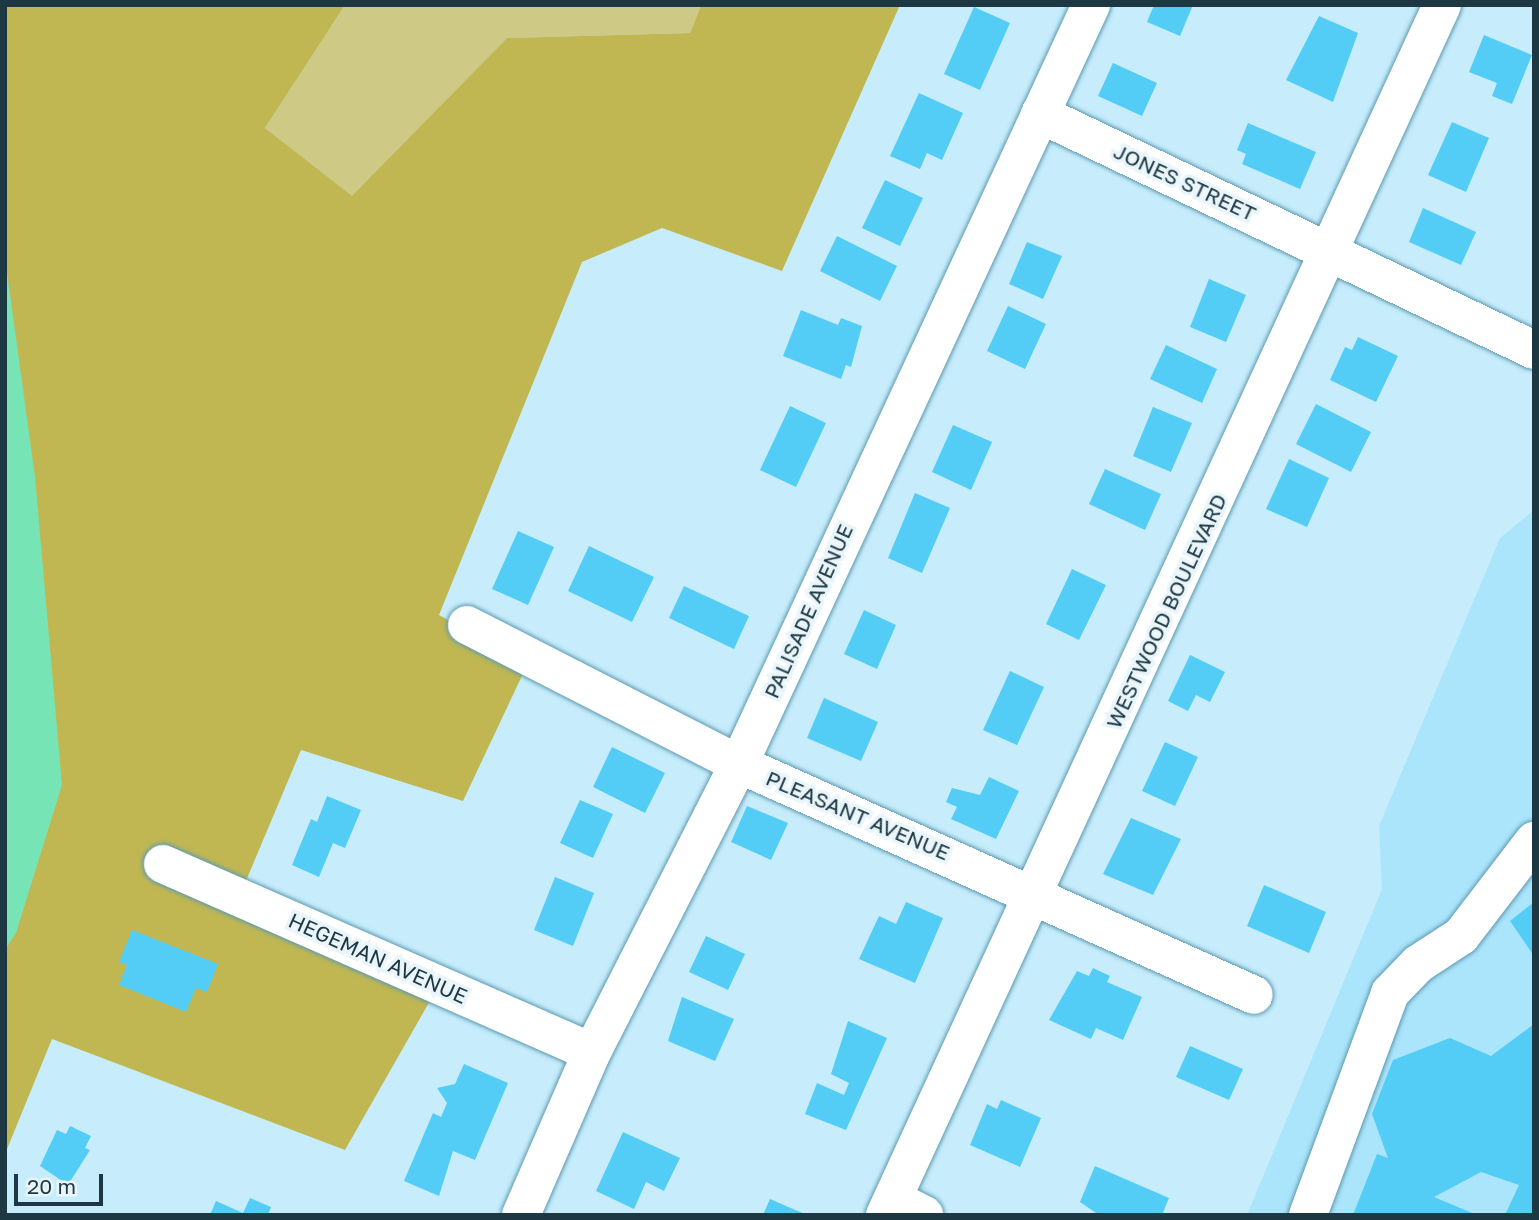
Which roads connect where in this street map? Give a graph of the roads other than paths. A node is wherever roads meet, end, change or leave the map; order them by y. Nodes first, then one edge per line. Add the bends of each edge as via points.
1 (1091, 5) edge
2 (1442, 5) edge
3 (1040, 114) junction
4 (1329, 249) junction
5 (1534, 350) edge
6 (467, 625) dead end
7 (739, 764) junction
8 (1534, 841) edge
9 (163, 864) dead end
10 (1035, 892) junction
11 (1254, 995) dead end
12 (592, 1052) junction
13 (901, 1210) edge
14 (521, 1215) edge
15 (1308, 1215) edge

1 - 3 street, PALISADE AVENUE
2 - 4 street, WESTWOOD BOULEVARD
3 - 4 street, JONES STREET
3 - 7 street, PALISADE AVENUE
4 - 5 street, JONES STREET
4 - 10 street, WESTWOOD BOULEVARD
6 - 7 street, PLEASANT AVENUE
7 - 10 street, PLEASANT AVENUE
7 - 12 street, PALISADE AVENUE
8 - 15 street via 1461,936 1418,964 1390,993
9 - 12 street, HEGEMAN AVENUE
10 - 11 street, PLEASANT AVENUE
10 - 13 street, WESTWOOD BOULEVARD
12 - 14 street, PALISADE AVENUE

